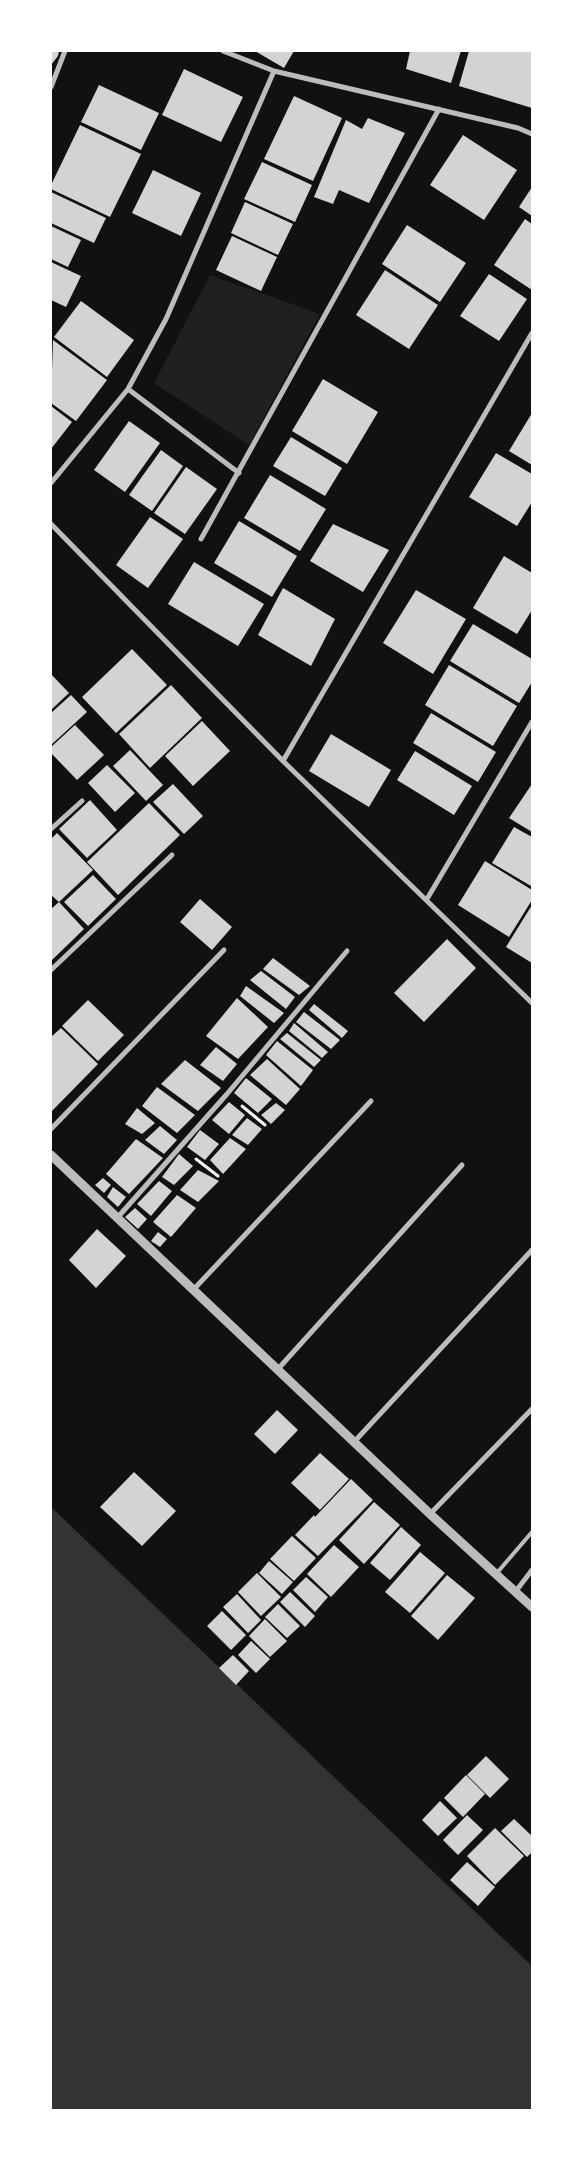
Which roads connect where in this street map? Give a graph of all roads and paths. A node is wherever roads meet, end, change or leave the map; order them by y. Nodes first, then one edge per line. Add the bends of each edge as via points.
1 (65, 51) edge
2 (223, 51) edge
3 (274, 71) junction
4 (51, 87) edge
5 (439, 109) junction
6 (532, 134) edge
7 (532, 334) edge
8 (128, 389) junction
9 (239, 473) junction
10 (51, 483) edge
11 (51, 524) edge
12 (201, 539) dead end
13 (532, 722) edge
14 (283, 761) junction
15 (82, 801) dead end
16 (51, 829) edge
17 (172, 855) dead end
18 (427, 899) junction
19 (224, 950) dead end
20 (347, 951) dead end
21 (51, 970) edge
22 (532, 1003) edge
23 (227, 1094) junction
24 (371, 1101) dead end
25 (265, 1125) dead end
26 (51, 1129) edge
27 (181, 1148) junction
28 (51, 1155) edge
29 (462, 1165) dead end
30 (218, 1176) dead end
31 (118, 1217) junction
32 (532, 1250) edge
33 (194, 1289) junction
34 (278, 1369) junction
35 (532, 1409) edge
36 (354, 1442) junction
37 (430, 1514) junction
38 (532, 1532) edge
39 (532, 1570) edge
40 (496, 1574) junction
41 (516, 1591) junction
42 (532, 1607) edge

1 - 4 street
2 - 3 street
3 - 5 street
3 - 8 street via 166,319
5 - 6 street
5 - 9 street
7 - 14 street
8 - 9 street
8 - 10 street
9 - 12 street
11 - 14 street
13 - 18 street
14 - 18 street
15 - 16 street
17 - 21 street
18 - 22 street
19 - 26 street
20 - 23 street
23 - 25 path
23 - 27 street
24 - 33 street
27 - 30 path
27 - 31 street
28 - 31 street
29 - 34 street
31 - 33 street
32 - 36 street
33 - 34 street
34 - 36 street
35 - 37 street
36 - 37 street
37 - 40 street
38 - 40 lane
39 - 41 street
40 - 41 street
41 - 42 street

